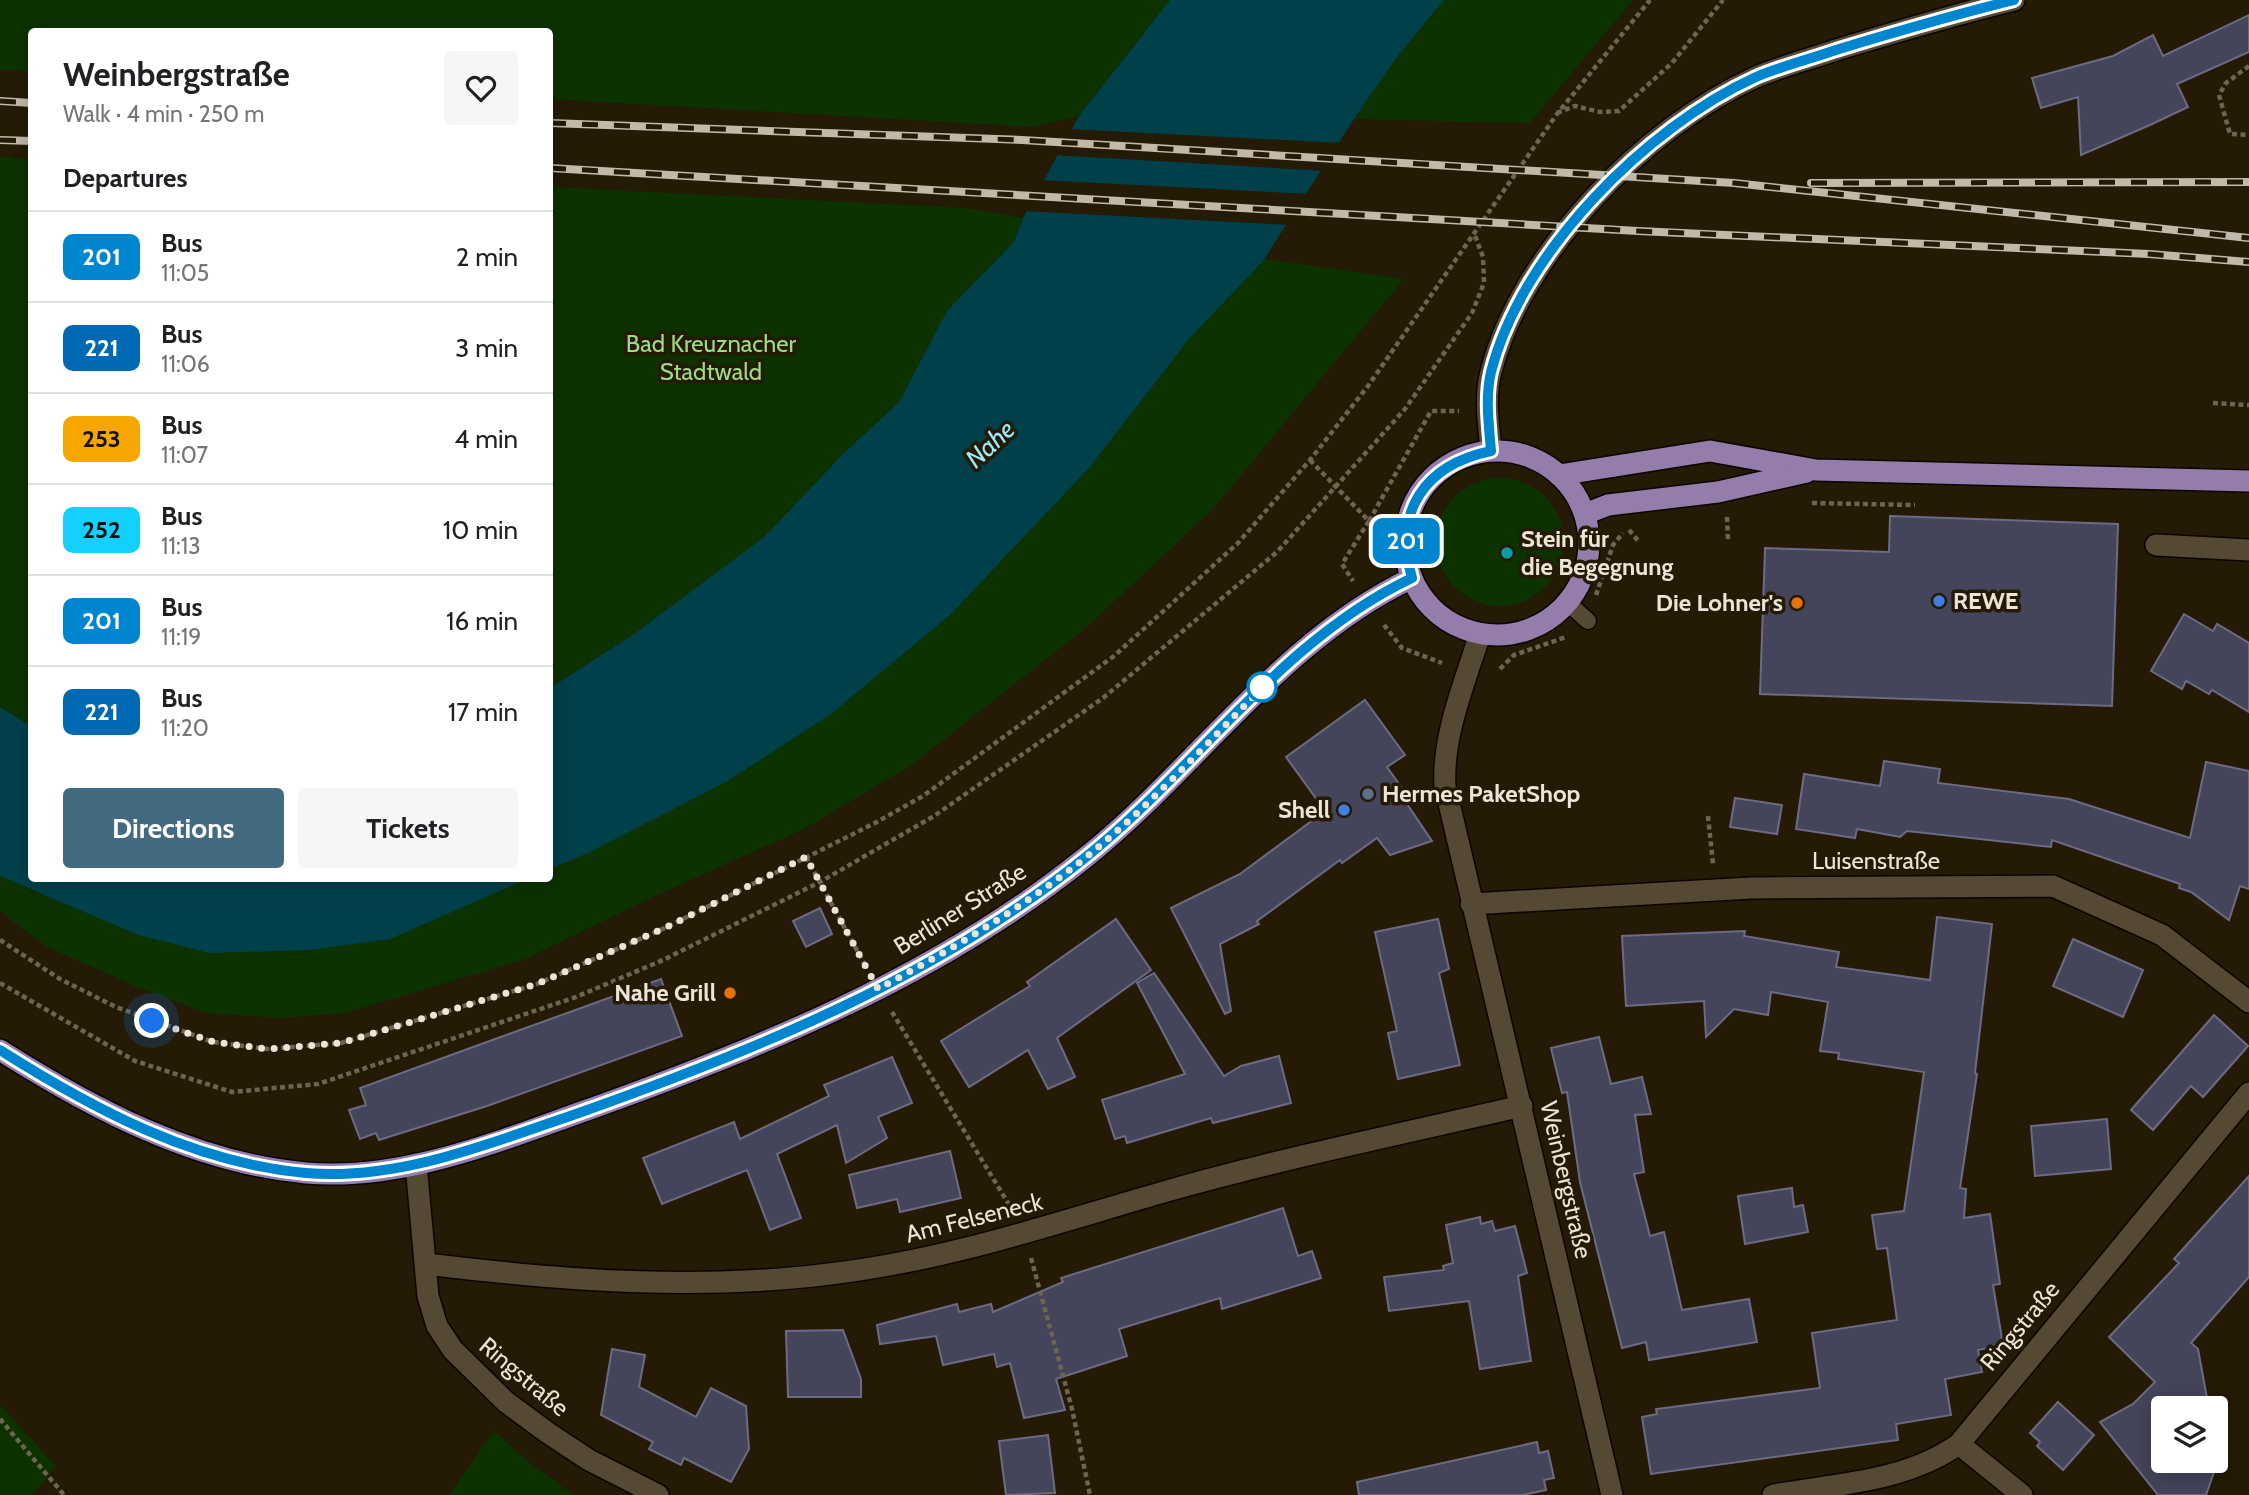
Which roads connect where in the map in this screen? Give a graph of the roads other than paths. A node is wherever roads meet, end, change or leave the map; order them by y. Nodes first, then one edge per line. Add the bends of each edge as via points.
1 (2014, 0) edge
2 (1491, 451) junction
3 (1816, 470) junction
4 (1559, 475) junction
5 (2249, 481) edge
6 (1585, 514) junction
7 (2156, 545) dead end
8 (2249, 550) edge
9 (1412, 578) junction
10 (1568, 603) junction
11 (1588, 621) road end
12 (1480, 634) junction
13 (1471, 904) junction
14 (2249, 1002) edge
15 (0, 1049) edge
16 (2249, 1093) edge
17 (1522, 1106) junction
18 (416, 1164) junction
19 (426, 1264) junction
20 (1959, 1444) junction
21 (658, 1495) edge
22 (1612, 1495) edge
23 (1773, 1495) edge
24 (2022, 1495) edge

1 - 2 street via 1905,29 1756,78 1704,106 1633,161 1564,235 1513,313 1490,374
2 - 4 main road via 1531,457
2 - 9 main road via 1466,456 1448,466 1418,496 1405,536
3 - 4 main road via 1710,451
3 - 5 main road
3 - 6 main road via 1718,492 1608,505
4 - 6 main road
6 - 10 main road via 1587,564
7 - 8 street
9 - 12 main road via 1439,614
9 - 18 main road, Berliner Straße via 1367,602 1266,684 1125,824 990,925 878,989 709,1066
10 - 11 lane
10 - 12 main road via 1528,630
12 - 13 street, Weinbergstraße via 1444,767
13 - 14 street, Luisenstraße via 1751,888 2053,886 2161,935
13 - 17 street, Weinbergstraße
15 - 18 main road, Berliner Straße via 117,1116 215,1157 308,1174 348,1174
16 - 20 street, Ringstraße
17 - 19 street, Am Felseneck via 1273,1163 931,1258 850,1272 677,1283
17 - 22 street, Weinbergstraße
18 - 19 street, Ringstraße
19 - 21 street, Ringstraße via 428,1296 437,1326 474,1373 548,1433
20 - 23 street, Ringstraße via 1903,1473
20 - 24 street

